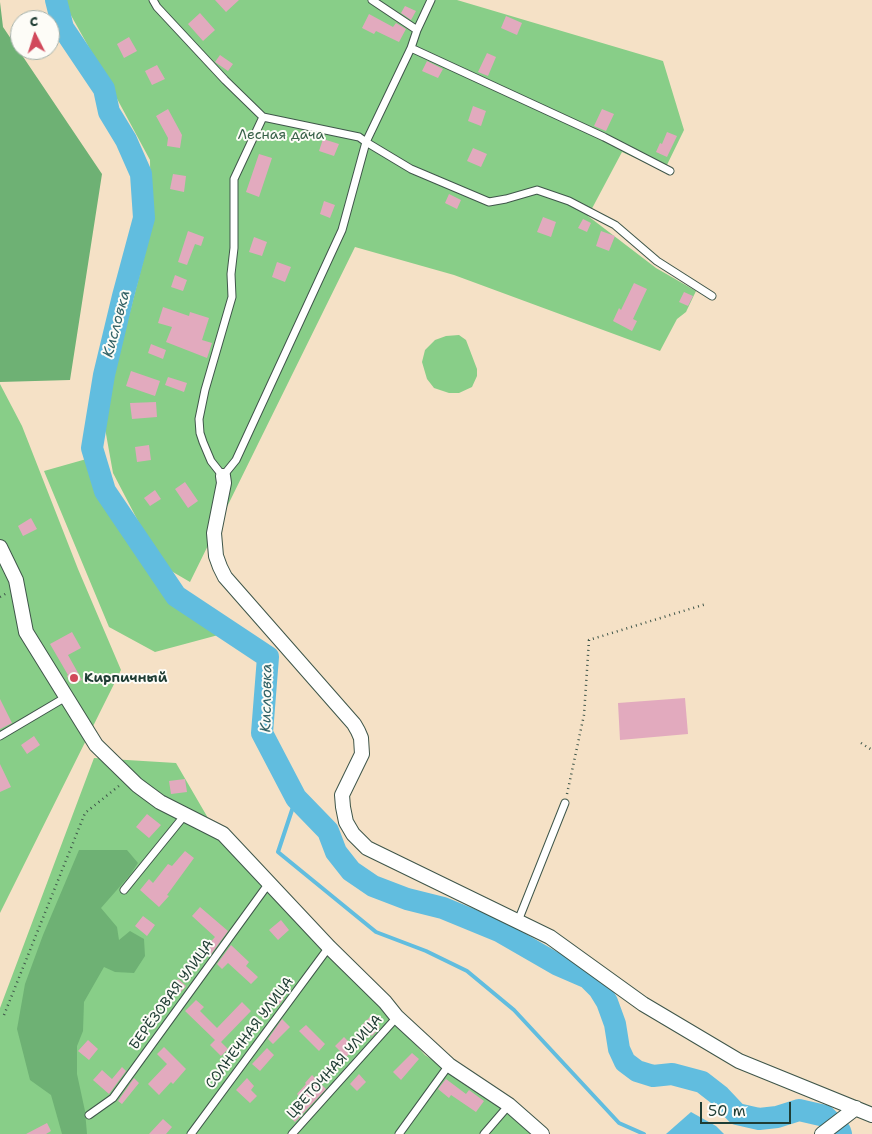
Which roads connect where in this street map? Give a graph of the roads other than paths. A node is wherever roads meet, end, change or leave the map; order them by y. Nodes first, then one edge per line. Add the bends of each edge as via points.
1 (153, 0) edge
2 (372, 0) edge
3 (431, 0) edge
4 (417, 30) junction
5 (411, 48) junction
6 (263, 117) junction
7 (366, 142) junction
8 (670, 171) dead end
9 (712, 296) dead end
10 (223, 476) junction
11 (0, 547) edge
12 (66, 697) junction
13 (0, 736) edge
14 (565, 803) road end
15 (184, 816) junction
16 (269, 882) junction
17 (124, 890) dead end
18 (518, 921) junction
19 (330, 947) junction
20 (397, 1017) junction
21 (449, 1065) junction
22 (509, 1105) junction
23 (856, 1108) junction
24 (89, 1115) dead end
25 (872, 1115) edge
26 (191, 1134) edge
27 (292, 1134) edge
28 (399, 1134) edge
29 (484, 1134) edge
30 (542, 1134) edge
31 (822, 1134) edge

1 - 6 lane
2 - 4 lane
3 - 4 lane
4 - 5 lane
5 - 7 lane
5 - 8 lane
6 - 7 lane via 359,137
6 - 10 lane via 234,179 232,297 199,419 205,449
7 - 9 lane via 411,169 489,202 537,190 569,201 615,225 657,261
7 - 10 lane via 342,230 236,460
10 - 18 street via 214,534 216,556 225,577 358,731 362,754 342,795 346,822 367,848
11 - 12 street via 16,580 26,632
12 - 13 lane
12 - 15 street via 96,745 129,778
14 - 18 lane
15 - 16 street via 223,834
15 - 17 lane
16 - 19 street
16 - 24 lane, БЕРЁЗОВАЯ УЛИЦА via 113,1098
18 - 23 street via 550,937 643,1004 739,1061
19 - 20 street
19 - 26 lane, СОЛНЕЧНАЯ УЛИЦА
20 - 21 street
20 - 27 lane, ЦВЕТОЧНАЯ УЛИЦА
21 - 22 street
21 - 28 lane
22 - 29 lane
22 - 30 street
23 - 25 street
23 - 31 street

